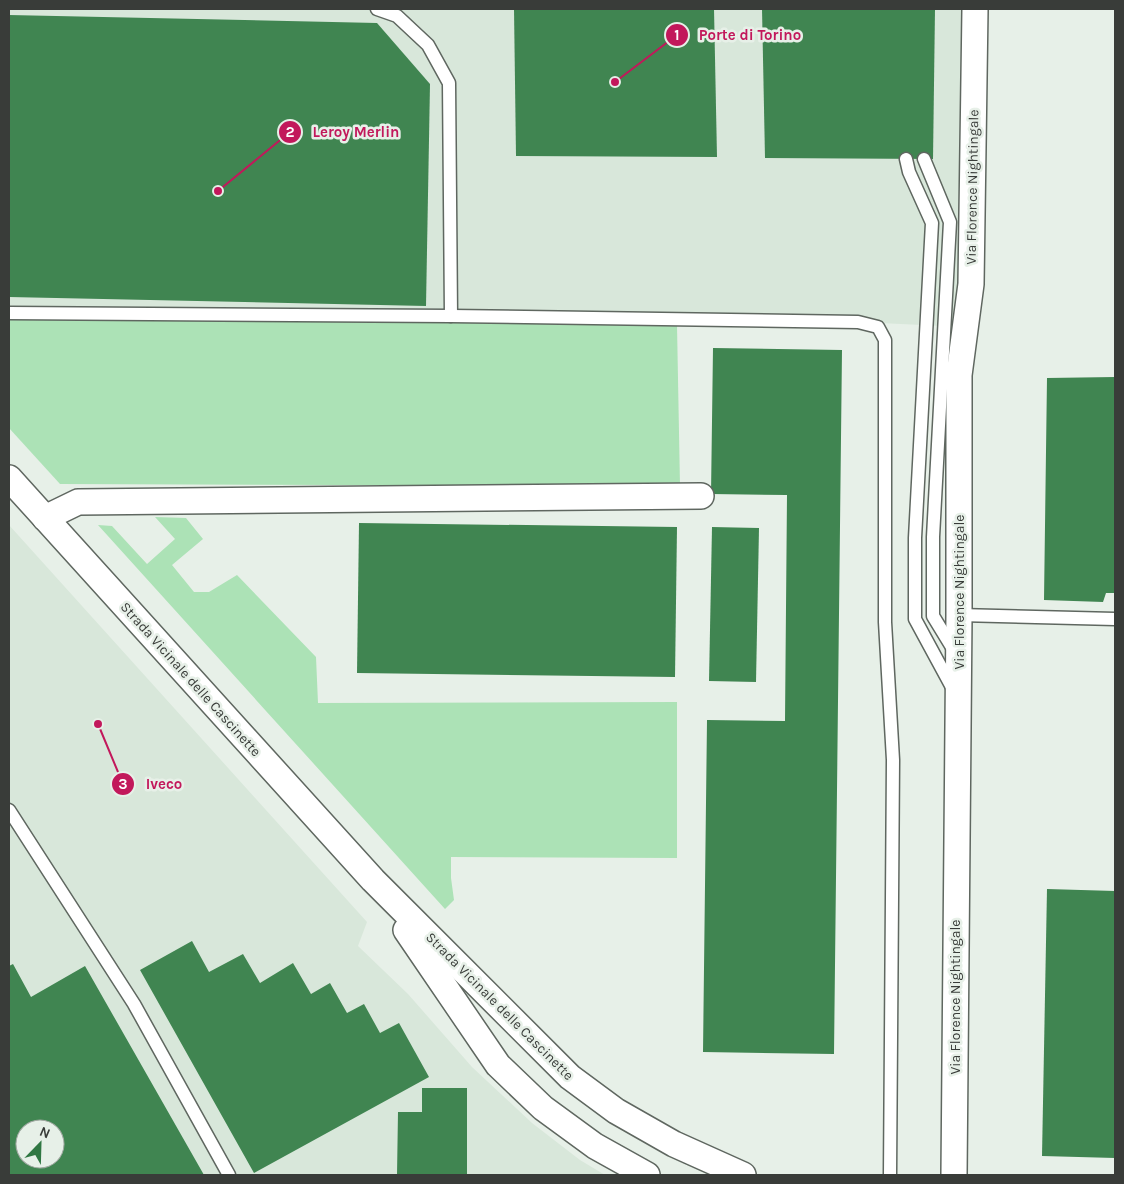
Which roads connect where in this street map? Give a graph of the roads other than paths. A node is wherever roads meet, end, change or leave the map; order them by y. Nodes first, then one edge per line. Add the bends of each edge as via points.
1 (377, 9) edge
2 (975, 9) edge
3 (906, 159) dead end
4 (924, 159) dead end
5 (9, 313) edge
6 (451, 316) junction
7 (9, 478) edge
8 (700, 496) dead end
9 (45, 518) junction
10 (959, 615) junction
11 (1115, 619) edge
12 (958, 659) junction
13 (958, 698) junction
14 (9, 810) edge
15 (373, 880) junction
16 (229, 1175) edge
17 (647, 1175) edge
18 (743, 1175) edge
19 (890, 1175) edge
20 (954, 1175) edge

1 - 6 lane via 397,16 428,45 449,82
2 - 10 street, Via Florence Nightingale via 971,284 959,375
3 - 13 lane via 932,223 915,538 916,619
4 - 12 lane via 950,222 933,537 933,616
5 - 6 lane
6 - 19 lane via 858,322 878,327 882,333 885,340 885,622 893,760
7 - 9 street, Strada Vicinale delle Cascinette
8 - 9 street via 78,502
9 - 15 street, Strada Vicinale delle Cascinette
10 - 11 lane
10 - 12 street, Via Florence Nightingale
12 - 13 street, Via Florence Nightingale
13 - 20 street, Via Florence Nightingale
14 - 16 lane via 134,1004
15 - 17 street, Strada Vicinale delle Cascinette via 498,1065 543,1108 595,1146
15 - 18 street, Strada Vicinale delle Cascinette via 570,1077 616,1111 674,1144

